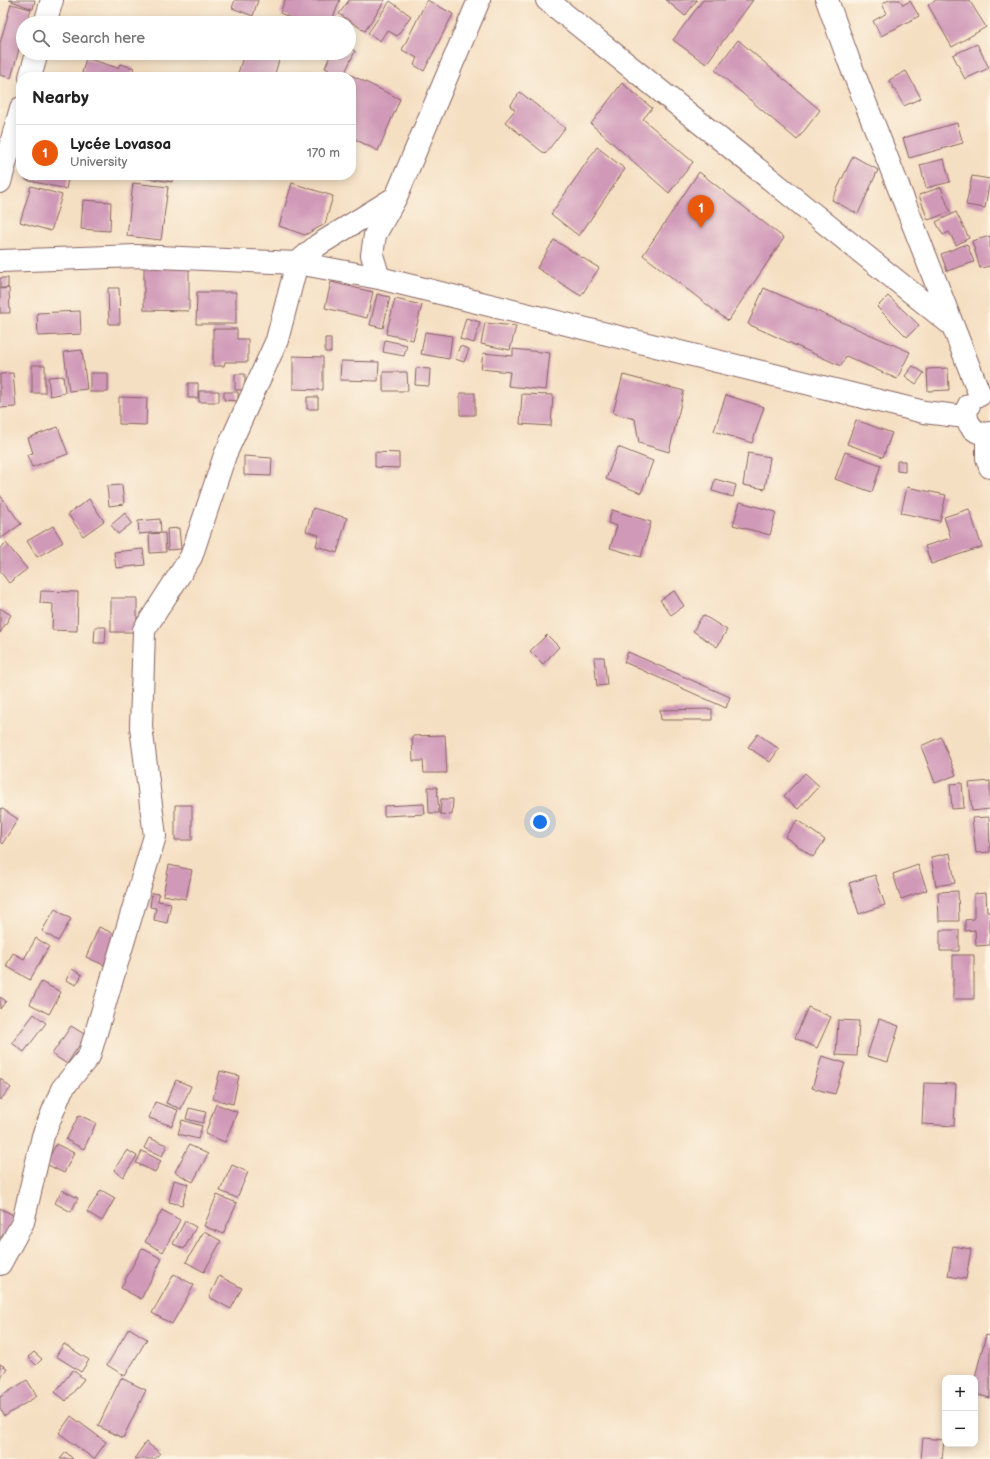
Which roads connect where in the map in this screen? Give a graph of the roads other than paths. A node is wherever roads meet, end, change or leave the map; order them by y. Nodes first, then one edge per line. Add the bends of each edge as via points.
1 (52, 0) edge
2 (479, 0) edge
3 (547, 0) edge
4 (827, 0) edge
5 (47, 16) edge
6 (35, 60) edge
7 (31, 72) edge
8 (16, 126) edge
9 (0, 182) edge
10 (396, 197) junction
11 (0, 261) edge
12 (297, 263) junction
13 (379, 278) junction
14 (953, 326) junction
15 (985, 395) edge
16 (966, 417) junction
17 (989, 433) edge
18 (990, 468) edge
19 (0, 1264) edge

1 - 5 street
2 - 10 street
3 - 14 street
4 - 14 street
6 - 7 street
8 - 9 street
10 - 12 street via 318,245
10 - 13 street via 375,235 372,255
11 - 12 street via 136,256
12 - 13 street
12 - 19 street via 277,340 225,455 191,557 144,630 141,727 155,836 89,1056 62,1089 43,1136 23,1222
13 - 16 street via 924,412
14 - 15 street
15 - 16 street via 972,400 967,408
16 - 17 street via 970,426 978,432
17 - 18 street via 987,458

